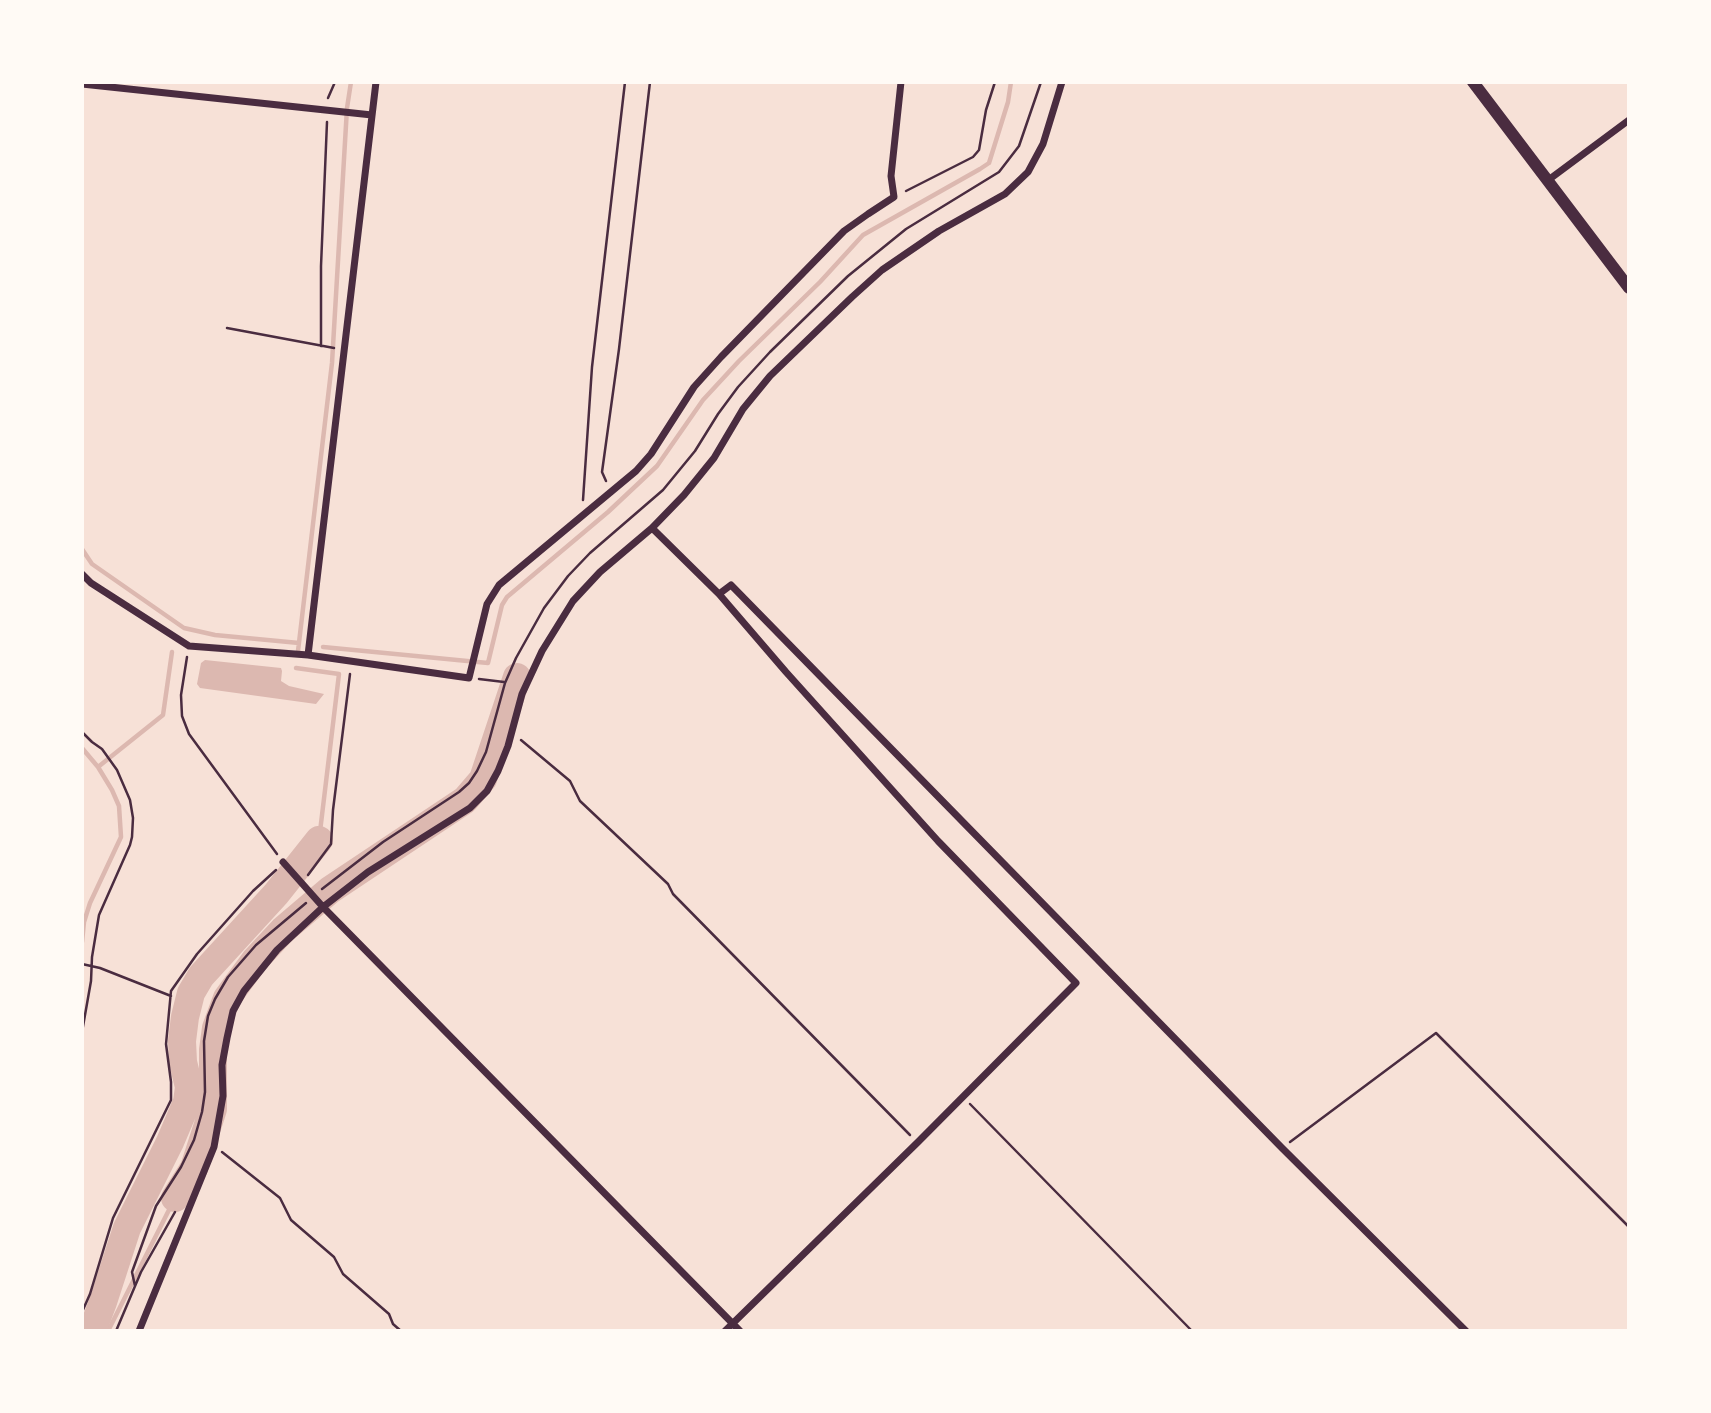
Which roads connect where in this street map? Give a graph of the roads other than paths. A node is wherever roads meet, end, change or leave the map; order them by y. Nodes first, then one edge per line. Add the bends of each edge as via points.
1 (376, 82) edge
2 (901, 82) edge
3 (1062, 82) edge
4 (1473, 82) edge
5 (82, 84) edge
6 (372, 115) junction
7 (1629, 120) edge
8 (1547, 181) junction
9 (1629, 288) edge
10 (652, 528) junction
11 (82, 574) edge
12 (719, 594) junction
13 (308, 655) junction
14 (284, 862) road end
15 (323, 907) junction
16 (733, 1323) junction
17 (139, 1331) edge
18 (725, 1331) edge
19 (740, 1331) edge
20 (1466, 1331) edge

1 - 6 street
2 - 13 street via 891,176 894,197 844,231 721,357 694,387 636,471 499,585 487,604 469,678
3 - 10 street via 1043,144 1028,172 1005,194 882,270 852,297 770,376 743,409 714,458
4 - 8 main road
5 - 6 street
6 - 13 street
7 - 8 street
8 - 9 main road
10 - 12 street
10 - 15 street via 573,601 541,651 487,791 470,808 368,872
11 - 13 street via 188,646
12 - 16 street via 938,841 1076,983
12 - 20 street via 731,585
14 - 15 street
15 - 16 street
15 - 17 street via 277,950 233,1011 214,1147
16 - 18 street
16 - 19 street

